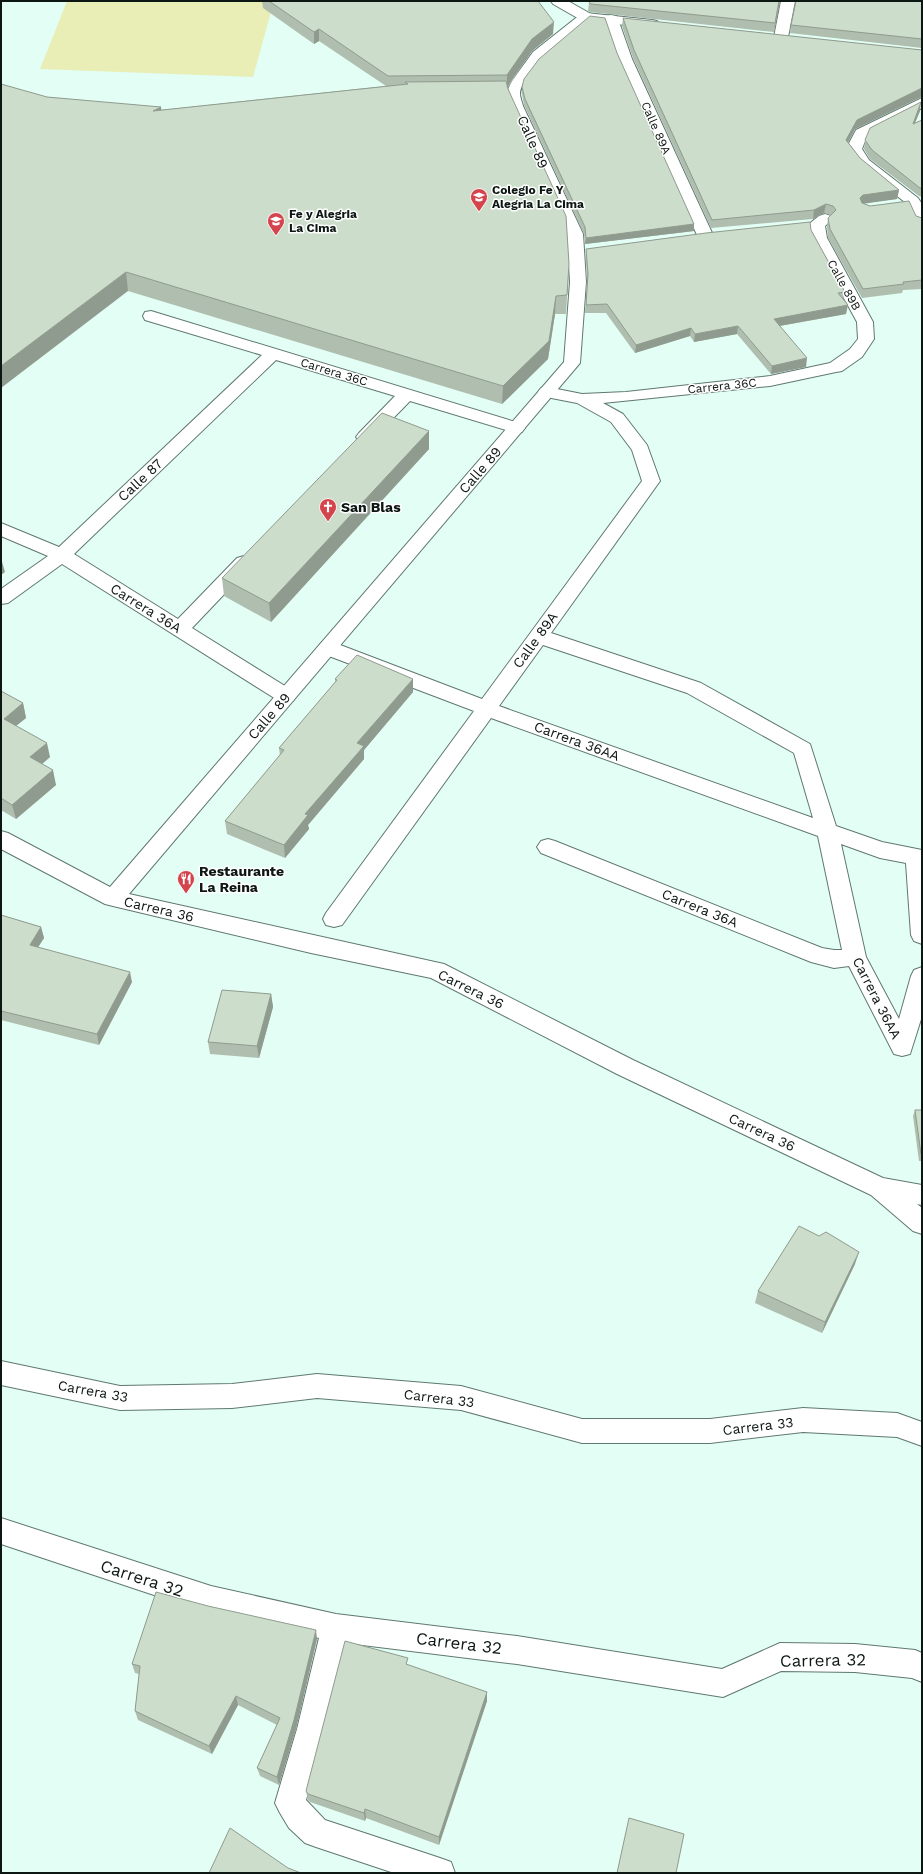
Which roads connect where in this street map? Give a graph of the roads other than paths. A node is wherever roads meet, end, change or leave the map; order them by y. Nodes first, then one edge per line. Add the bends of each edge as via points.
1 (558, 1) edge
2 (788, 1) edge
3 (586, 17) junction
4 (611, 19) junction
5 (665, 25) edge
6 (766, 36) edge
7 (781, 37) junction
8 (797, 39) edge
9 (922, 102) edge
10 (918, 201) edge
11 (890, 204) edge
12 (922, 221) edge
13 (815, 223) edge
14 (705, 235) edge
15 (151, 316) dead end
16 (856, 353) joint
17 (273, 354) junction
18 (547, 392) junction
19 (408, 394) junction
20 (582, 399) junction
21 (516, 428) junction
22 (352, 451) edge
23 (1, 529) edge
24 (257, 548) edge
25 (62, 554) junction
26 (1, 598) edge
27 (179, 629) junction
28 (538, 636) junction
29 (328, 648) junction
30 (286, 696) junction
31 (485, 708) junction
32 (827, 830) junction
33 (1, 839) edge
34 (548, 847) dead end
35 (919, 858) edge
36 (113, 898) junction
37 (334, 919) dead end
38 (922, 935) edge
39 (855, 957) junction
40 (922, 976) edge
41 (880, 1188) junction
42 (922, 1195) edge
43 (922, 1223) edge
44 (1, 1373) edge
45 (922, 1434) edge
46 (1, 1531) edge
47 (336, 1628) junction
48 (922, 1668) edge
49 (440, 1873) edge

1 - 3 street
2 - 7 street
3 - 4 street
3 - 18 street, Calle 89 via 538,55 519,81 505,93 516,106 585,251 572,363
4 - 5 street
4 - 14 street, Calle 89A via 625,59
6 - 7 street
7 - 8 street
9 - 10 street via 861,133 854,149 864,163
10 - 11 street
10 - 12 street
13 - 16 street, Calle 89B via 819,238 865,322 866,338
15 - 17 street, Carrera 36C
16 - 20 street, Carrera 36C via 836,367 770,381 626,397
17 - 19 street, Carrera 36C
17 - 25 street, Calle 87
18 - 20 street, Calle 89A
18 - 21 street, Calle 89
19 - 21 street, Carrera 36C
19 - 22 street
20 - 28 street, Calle 89A via 617,418 641,449 651,481
21 - 29 street, Calle 89
23 - 25 street, Carrera 36A
24 - 27 street
25 - 26 street, Calle 87
25 - 27 street, Carrera 36A
27 - 30 street, Carrera 36A
28 - 31 street, Calle 89A
28 - 32 street, Carrera 36AA via 694,688 803,750
29 - 30 street, Calle 89
29 - 31 street, Carrera 36AA
30 - 36 street, Calle 89
31 - 32 street, Carrera 36AA
31 - 37 street, Calle 89A
32 - 35 street, Carrera 36AA via 880,850
32 - 39 street, Carrera 36AA
33 - 36 street, Carrera 36
34 - 39 street, Carrera 36A via 819,956 834,959
35 - 38 street
36 - 41 street, Carrera 36 via 436,970 625,1067
39 - 40 street, Carrera 36AA via 902,1047
41 - 42 street, Carrera 36
41 - 43 street
44 - 45 street, Carrera 33 via 120,1398 232,1396 318,1386 461,1398 582,1431 710,1431 803,1420 897,1425
46 - 47 street, Carrera 32 via 211,1600
47 - 48 street, Carrera 32 via 517,1650 723,1683 780,1657 855,1658 915,1664
47 - 49 street via 290,1803 316,1832

